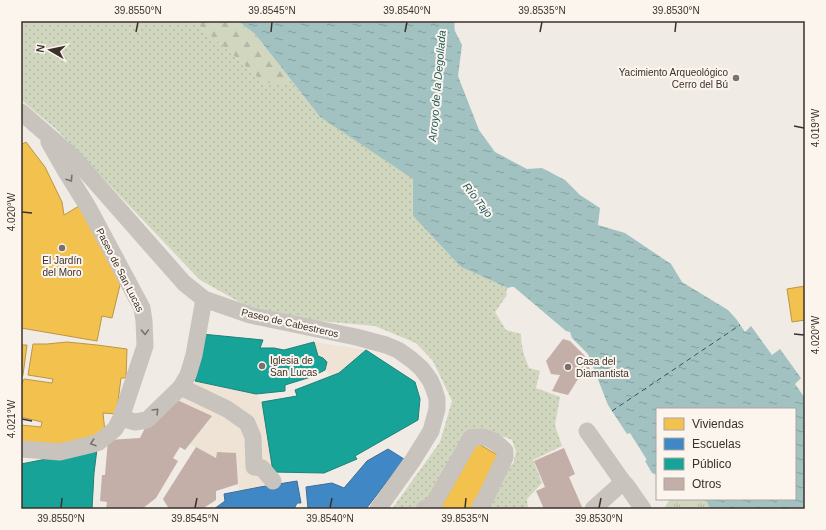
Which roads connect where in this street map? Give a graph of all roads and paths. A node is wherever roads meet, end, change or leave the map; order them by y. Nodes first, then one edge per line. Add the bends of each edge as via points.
1 (21, 112) edge
2 (45, 132) junction
3 (204, 299) junction
4 (180, 387) junction
5 (121, 418) junction
6 (587, 431) dead end
7 (21, 450) edge
8 (273, 480) dead end
9 (623, 482) junction
10 (378, 509) edge
11 (424, 509) edge
12 (479, 509) edge
13 (593, 509) edge
14 (643, 509) edge

1 - 2 street, Paseo de Cabestreros
2 - 3 street, Paseo de Cabestreros via 74,158 184,283
2 -> 5 street, Paseo de San Lucas via 142,308 145,346
3 - 4 street via 194,355 188,375
3 - 10 street, Paseo de Cabestreros via 250,315 386,345 398,350 422,369 430,380 437,399 431,431
5 -> 4 street via 135,422 147,420
4 - 8 street via 227,409 247,423 253,438 254,467 262,468
5 -> 7 street, Paseo de San Lucas via 115,430 99,442 60,452
6 - 9 street
9 - 13 street
9 - 14 street
11 - 12 street via 433,505 471,438 481,437 501,447 505,451 505,457

